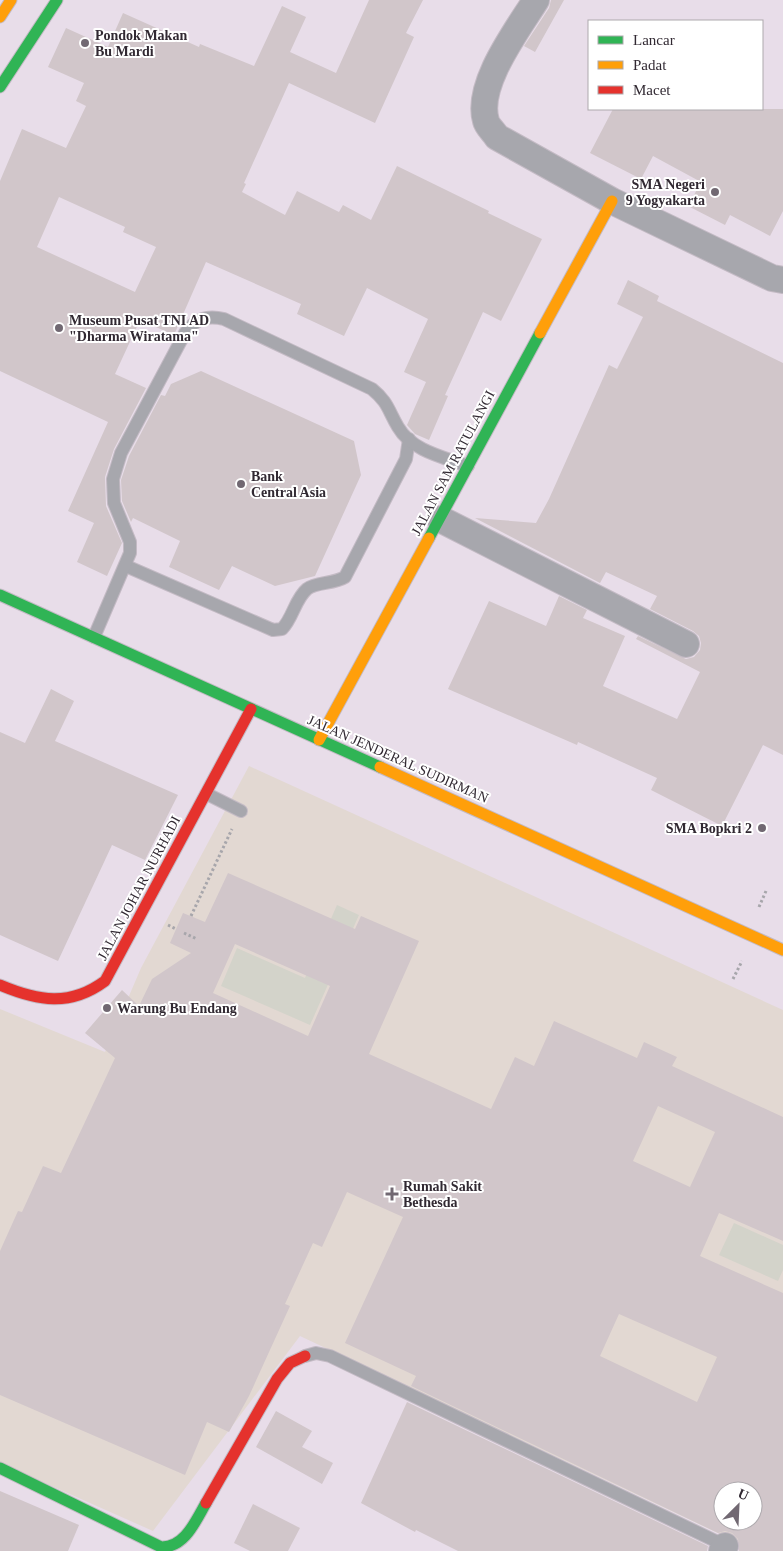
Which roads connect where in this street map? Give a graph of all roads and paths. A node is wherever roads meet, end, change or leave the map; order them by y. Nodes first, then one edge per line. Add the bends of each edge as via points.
1 (11, 0) edge
2 (57, 0) edge
3 (536, 0) edge
4 (0, 17) edge
5 (0, 87) edge
6 (612, 201) junction
7 (783, 280) edge
8 (409, 439) junction
9 (468, 466) junction
10 (440, 519) junction
11 (126, 566) junction
12 (0, 595) edge
13 (94, 637) junction
14 (686, 644) dead end
15 (251, 709) junction
16 (319, 740) junction
17 (207, 794) junction
18 (241, 811) joint
19 (766, 891) dead end
20 (757, 913) dead end
21 (192, 916) dead end
22 (184, 933) dead end
23 (197, 939) dead end
24 (783, 950) edge
25 (743, 958) dead end
26 (733, 979) dead end
27 (0, 985) edge
28 (305, 1356) joint
29 (0, 1468) edge
30 (154, 1549) edge
31 (728, 1549) edge

1 - 4 street
2 - 5 street
3 - 6 street via 490,80 485,96 486,121 497,136
6 - 7 street via 772,278
6 - 9 street, JALAN SAM RATULANGI
8 - 9 lane via 423,450
8 - 11 lane via 406,459 345,578 308,588 282,629 273,630
8 - 11 lane via 398,428 384,400 372,389 224,319 212,316 202,319 185,332 118,462 113,479 114,503 130,542
9 - 10 street, JALAN SAM RATULANGI
10 - 14 street
10 - 16 street, JALAN SAM RATULANGI
11 - 13 lane
12 - 13 street, JALAN JENDERAL SUDIRMAN
13 - 15 street, JALAN JENDERAL SUDIRMAN
15 - 16 street, JALAN JENDERAL SUDIRMAN
15 - 17 street, JALAN JOHAR NURHADI
16 - 24 street, JALAN JENDERAL SUDIRMAN
17 - 18 lane
17 - 27 street, JALAN JOHAR NURHADI via 105,981 76,998 50,1000
18 - 21 path
19 - 20 path
22 - 23 path
25 - 26 path
28 - 30 street via 290,1363 277,1379 190,1530 173,1548
28 - 31 lane via 316,1353 330,1356
29 - 30 street

